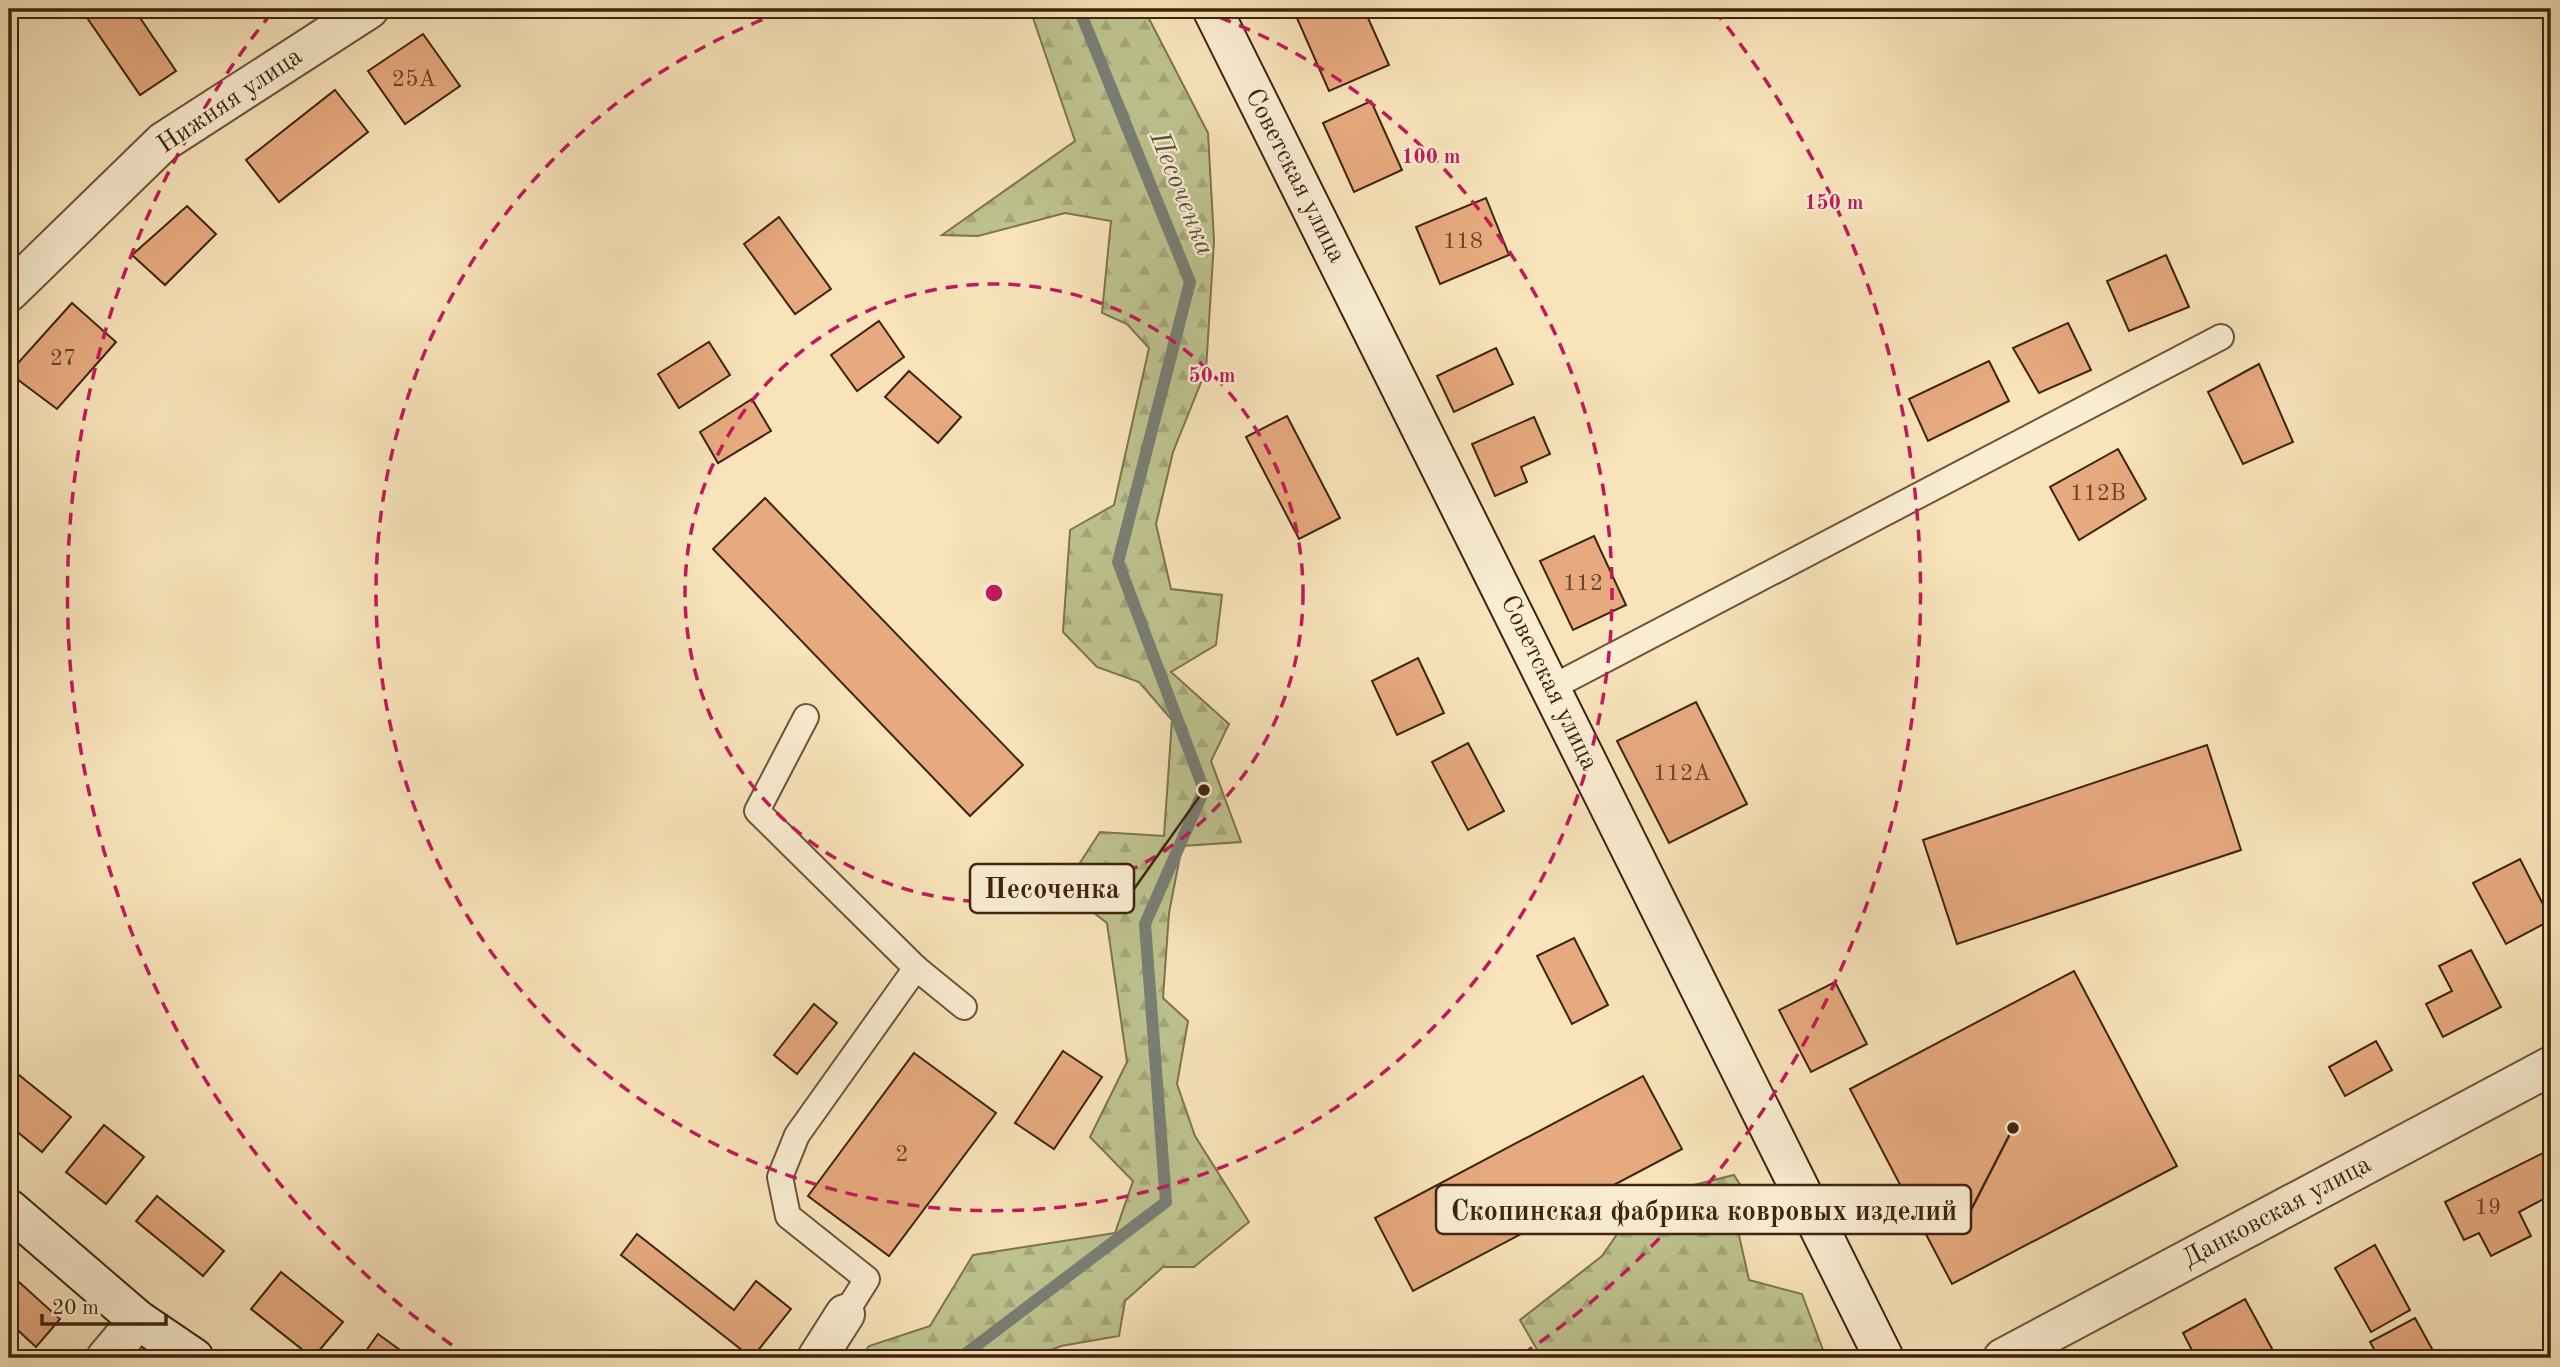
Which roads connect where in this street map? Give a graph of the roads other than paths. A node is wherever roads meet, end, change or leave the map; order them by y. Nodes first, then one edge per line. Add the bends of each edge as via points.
1 (369, 9) edge
2 (1212, 9) edge
3 (9, 292) edge
4 (2221, 337) dead end
5 (1551, 688) junction
6 (806, 717) dead end
7 (916, 968) junction
8 (964, 1007) dead end
9 (2551, 1066) edge
10 (9, 1209) edge
11 (845, 1314) joint
12 (138, 1320) junction
13 (106, 1358) edge
14 (194, 1358) edge
15 (817, 1358) edge
16 (1884, 1358) edge
17 (2003, 1358) edge

1 - 3 street, Нижняя улица via 163,142
2 - 5 street, Советская улица
4 - 5 lane
5 - 16 street, Советская улица
6 - 7 lane via 757,811
7 - 8 lane
7 - 11 lane via 797,1135 780,1177 788,1216 867,1279
9 - 17 street, Данковская улица
10 - 12 street
11 - 15 street
12 - 13 street
12 - 14 street

